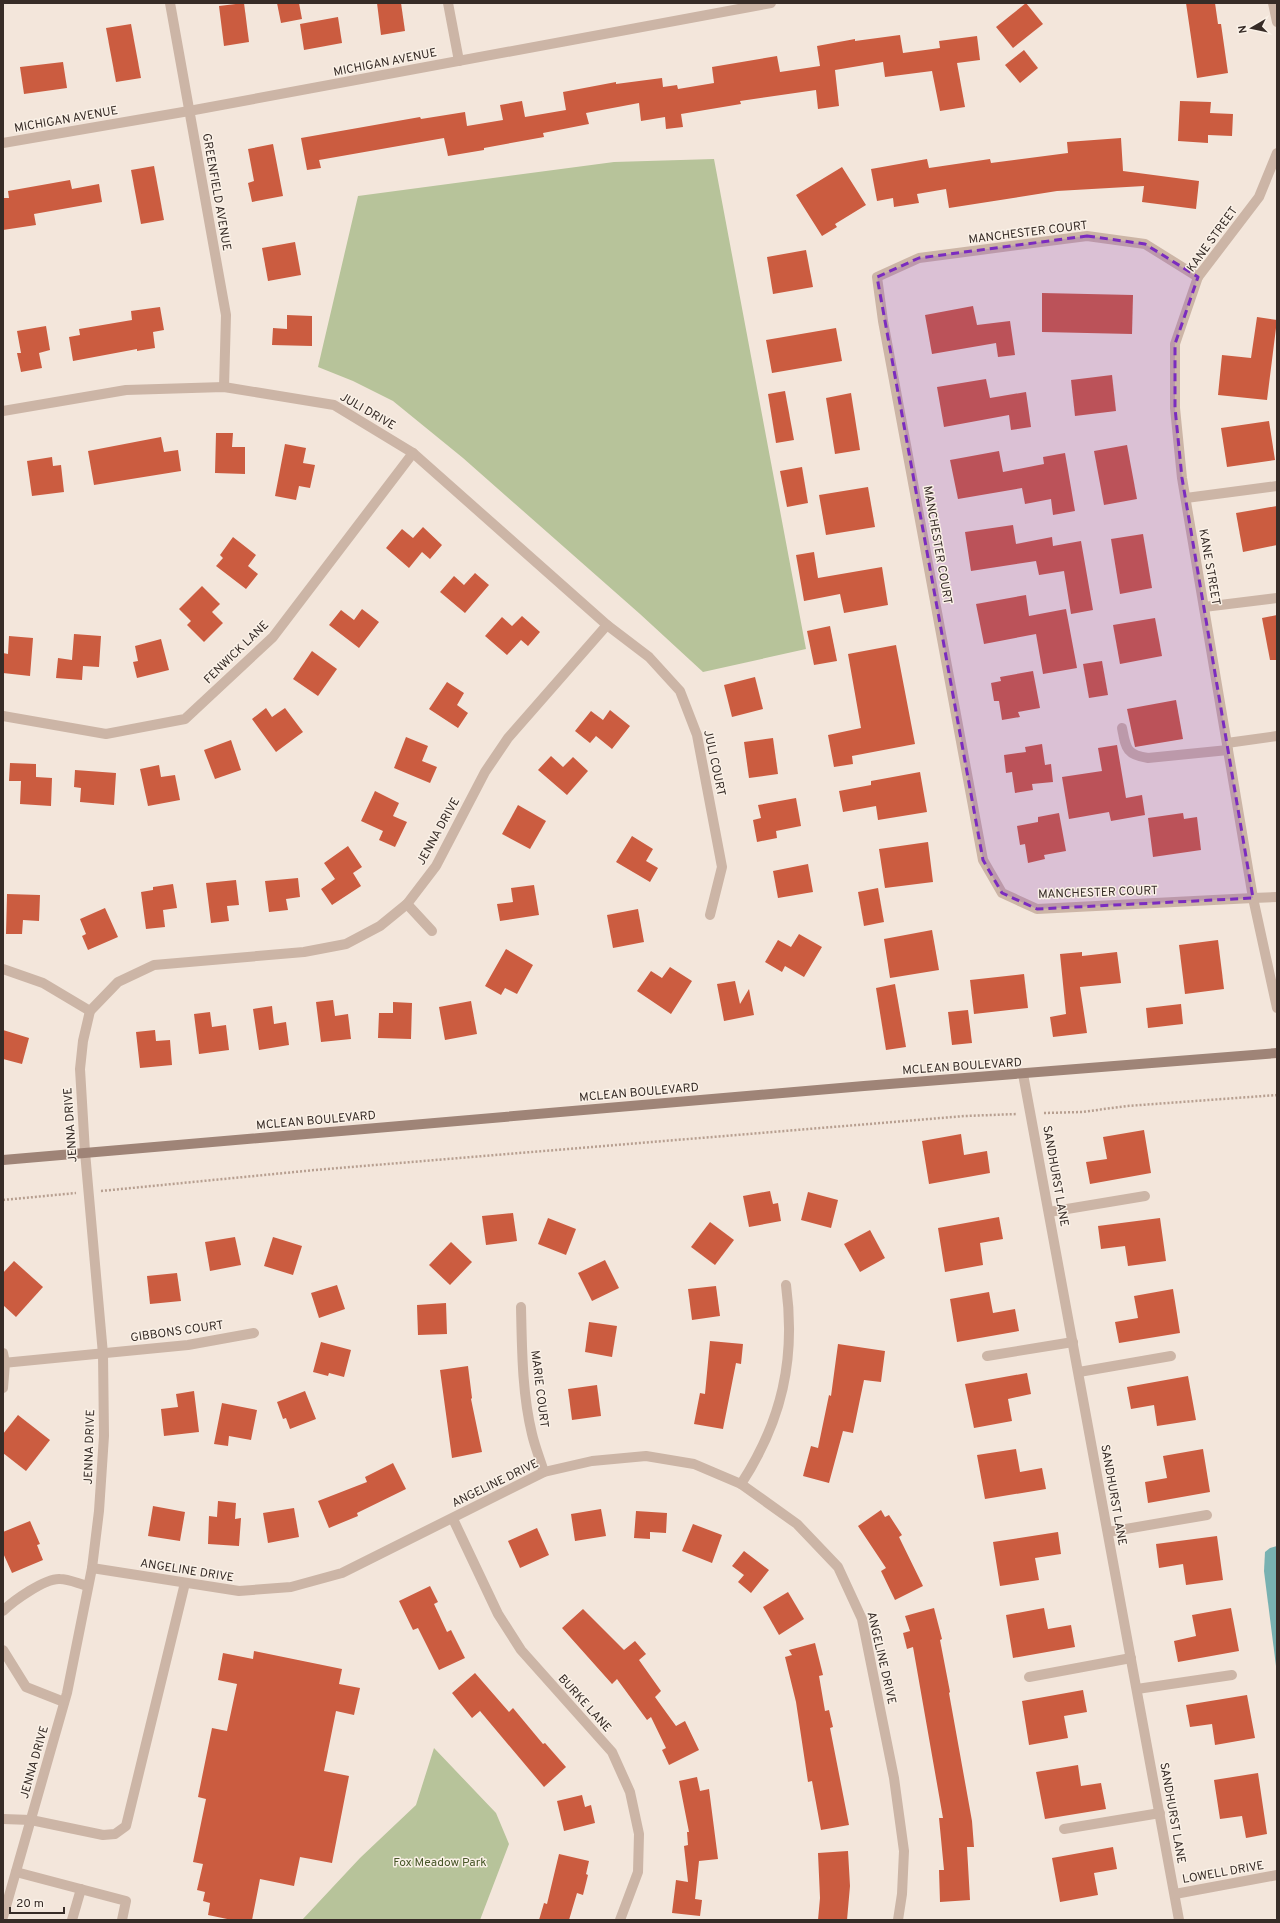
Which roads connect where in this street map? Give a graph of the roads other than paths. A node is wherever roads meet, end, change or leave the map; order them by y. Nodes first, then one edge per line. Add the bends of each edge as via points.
1 (170, 3) edge
2 (448, 3) edge
3 (771, 3) edge
4 (1273, 3) edge
5 (718, 8) edge
6 (1277, 22) edge
7 (459, 61) junction
8 (189, 111) junction
9 (3, 143) edge
10 (1277, 153) edge
11 (1198, 277) junction
12 (224, 387) junction
13 (3, 411) edge
14 (413, 453) junction
15 (1277, 486) edge
16 (1186, 498) junction
17 (1277, 598) edge
18 (1204, 607) junction
19 (607, 625) junction
20 (3, 716) edge
21 (1122, 728) dead end
22 (1277, 736) edge
23 (1228, 747) junction
24 (1277, 897) edge
25 (1253, 898) junction
26 (406, 904) junction
27 (710, 915) dead end
28 (432, 931) dead end
29 (3, 969) edge
30 (1277, 1008) edge
31 (90, 1011) junction
32 (1277, 1054) edge
33 (1023, 1074) junction
34 (84, 1152) junction
35 (3, 1160) edge
36 (1145, 1196) dead end
37 (1049, 1212) junction
38 (786, 1285) dead end
39 (521, 1307) dead end
40 (254, 1333) dead end
41 (1073, 1342) junction
42 (103, 1354) junction
43 (987, 1356) dead end
44 (1171, 1356) dead end
45 (4, 1360) edge
46 (1079, 1372) junction
47 (3, 1388) edge
48 (544, 1472) junction
49 (742, 1484) junction
50 (1207, 1515) dead end
51 (453, 1519) junction
52 (1108, 1532) junction
53 (92, 1568) junction
54 (185, 1583) junction
55 (88, 1586) junction
56 (3, 1611) edge
57 (3, 1650) edge
58 (1131, 1658) junction
59 (1232, 1675) dead end
60 (1029, 1677) dead end
61 (1137, 1689) junction
62 (64, 1702) junction
63 (1160, 1813) junction
64 (3, 1819) edge
65 (31, 1820) junction
66 (1064, 1829) dead end
67 (16, 1872) junction
68 (1277, 1875) edge
69 (80, 1889) junction
70 (1175, 1894) junction
71 (3, 1917) edge
72 (72, 1920) edge
73 (122, 1920) edge
74 (620, 1920) edge
75 (898, 1920) edge
76 (1179, 1920) edge

1 - 8 street, GREENFIELD AVENUE
2 - 7 street
3 - 5 street, MICHIGAN AVENUE
4 - 6 street
5 - 7 street, MICHIGAN AVENUE
7 - 8 street, MICHIGAN AVENUE
8 - 9 street, MICHIGAN AVENUE
8 - 12 street, GREENFIELD AVENUE via 226,315
10 - 11 street, KANE STREET via 1259,197
11 - 16 street, KANE STREET via 1175,344 1174,408
11 - 25 street, MANCHESTER COURT via 1145,244 1087,236 920,258 877,277 981,853 1002,893 1037,909
12 - 13 street, JULI DRIVE via 126,390
12 - 14 street, JULI DRIVE via 334,405
14 - 19 street, JULI DRIVE
14 - 20 street, FENWICK LANE via 273,637 185,719 106,734
15 - 16 street
16 - 18 street, KANE STREET
17 - 18 street
18 - 23 street, KANE STREET
19 - 26 street, JENNA DRIVE via 508,738 485,772 436,866
19 - 27 street, JULI COURT via 649,657 680,691 697,735 722,867
21 - 23 street via 1129,752 1135,756 1148,758
22 - 23 street
23 - 25 street, KANE STREET
24 - 25 street
25 - 30 street, KANE STREET
26 - 28 street
26 - 31 street, JENNA DRIVE via 380,926 346,944 304,952 154,966 118,982
29 - 31 street via 44,983
31 - 34 street, JENNA DRIVE via 80,1070
32 - 33 main road, MCLEAN BOULEVARD
33 - 34 main road, MCLEAN BOULEVARD
33 - 37 street, SANDHURST LANE
34 - 35 main road, MCLEAN BOULEVARD
34 - 42 street, JENNA DRIVE
36 - 37 street
37 - 41 street, SANDHURST LANE
38 - 49 street via 790,1311 790,1338 783,1390 773,1424 758,1458
39 - 48 street, MARIE COURT via 526,1394 532,1433
40 - 42 street, GIBBONS COURT via 188,1345
41 - 43 street
41 - 46 street, SANDHURST LANE
42 - 45 street, GIBBONS COURT
42 - 53 street, JENNA DRIVE via 104,1436
44 - 46 street
45 - 47 street
46 - 52 street, SANDHURST LANE
48 - 49 street, ANGELINE DRIVE via 592,1461 646,1456 694,1464
48 - 51 street, ANGELINE DRIVE
49 - 75 street, ANGELINE DRIVE via 797,1524 838,1568 862,1618 894,1778 904,1851
50 - 52 street
51 - 54 street, ANGELINE DRIVE via 342,1573 291,1587 239,1591
51 - 74 street, BURKE LANE via 498,1614 521,1650 612,1752 630,1792 639,1834 638,1872
52 - 58 street, SANDHURST LANE
53 - 54 street, ANGELINE DRIVE
53 - 55 street, JENNA DRIVE
54 - 65 street via 126,1826 116,1834 103,1835
55 - 56 street via 60,1579 50,1580 12,1602
55 - 62 street, JENNA DRIVE
57 - 62 street via 26,1687
58 - 60 street
58 - 61 street, SANDHURST LANE
59 - 61 street
61 - 63 street, SANDHURST LANE
62 - 65 street, JENNA DRIVE
63 - 66 street
63 - 70 street, SANDHURST LANE
64 - 65 street
65 - 67 street, JENNA DRIVE
67 - 69 street
67 - 71 street, JENNA DRIVE
68 - 70 street, LOWELL DRIVE
69 - 72 street
69 - 73 street via 126,1901
70 - 76 street, SANDHURST LANE

